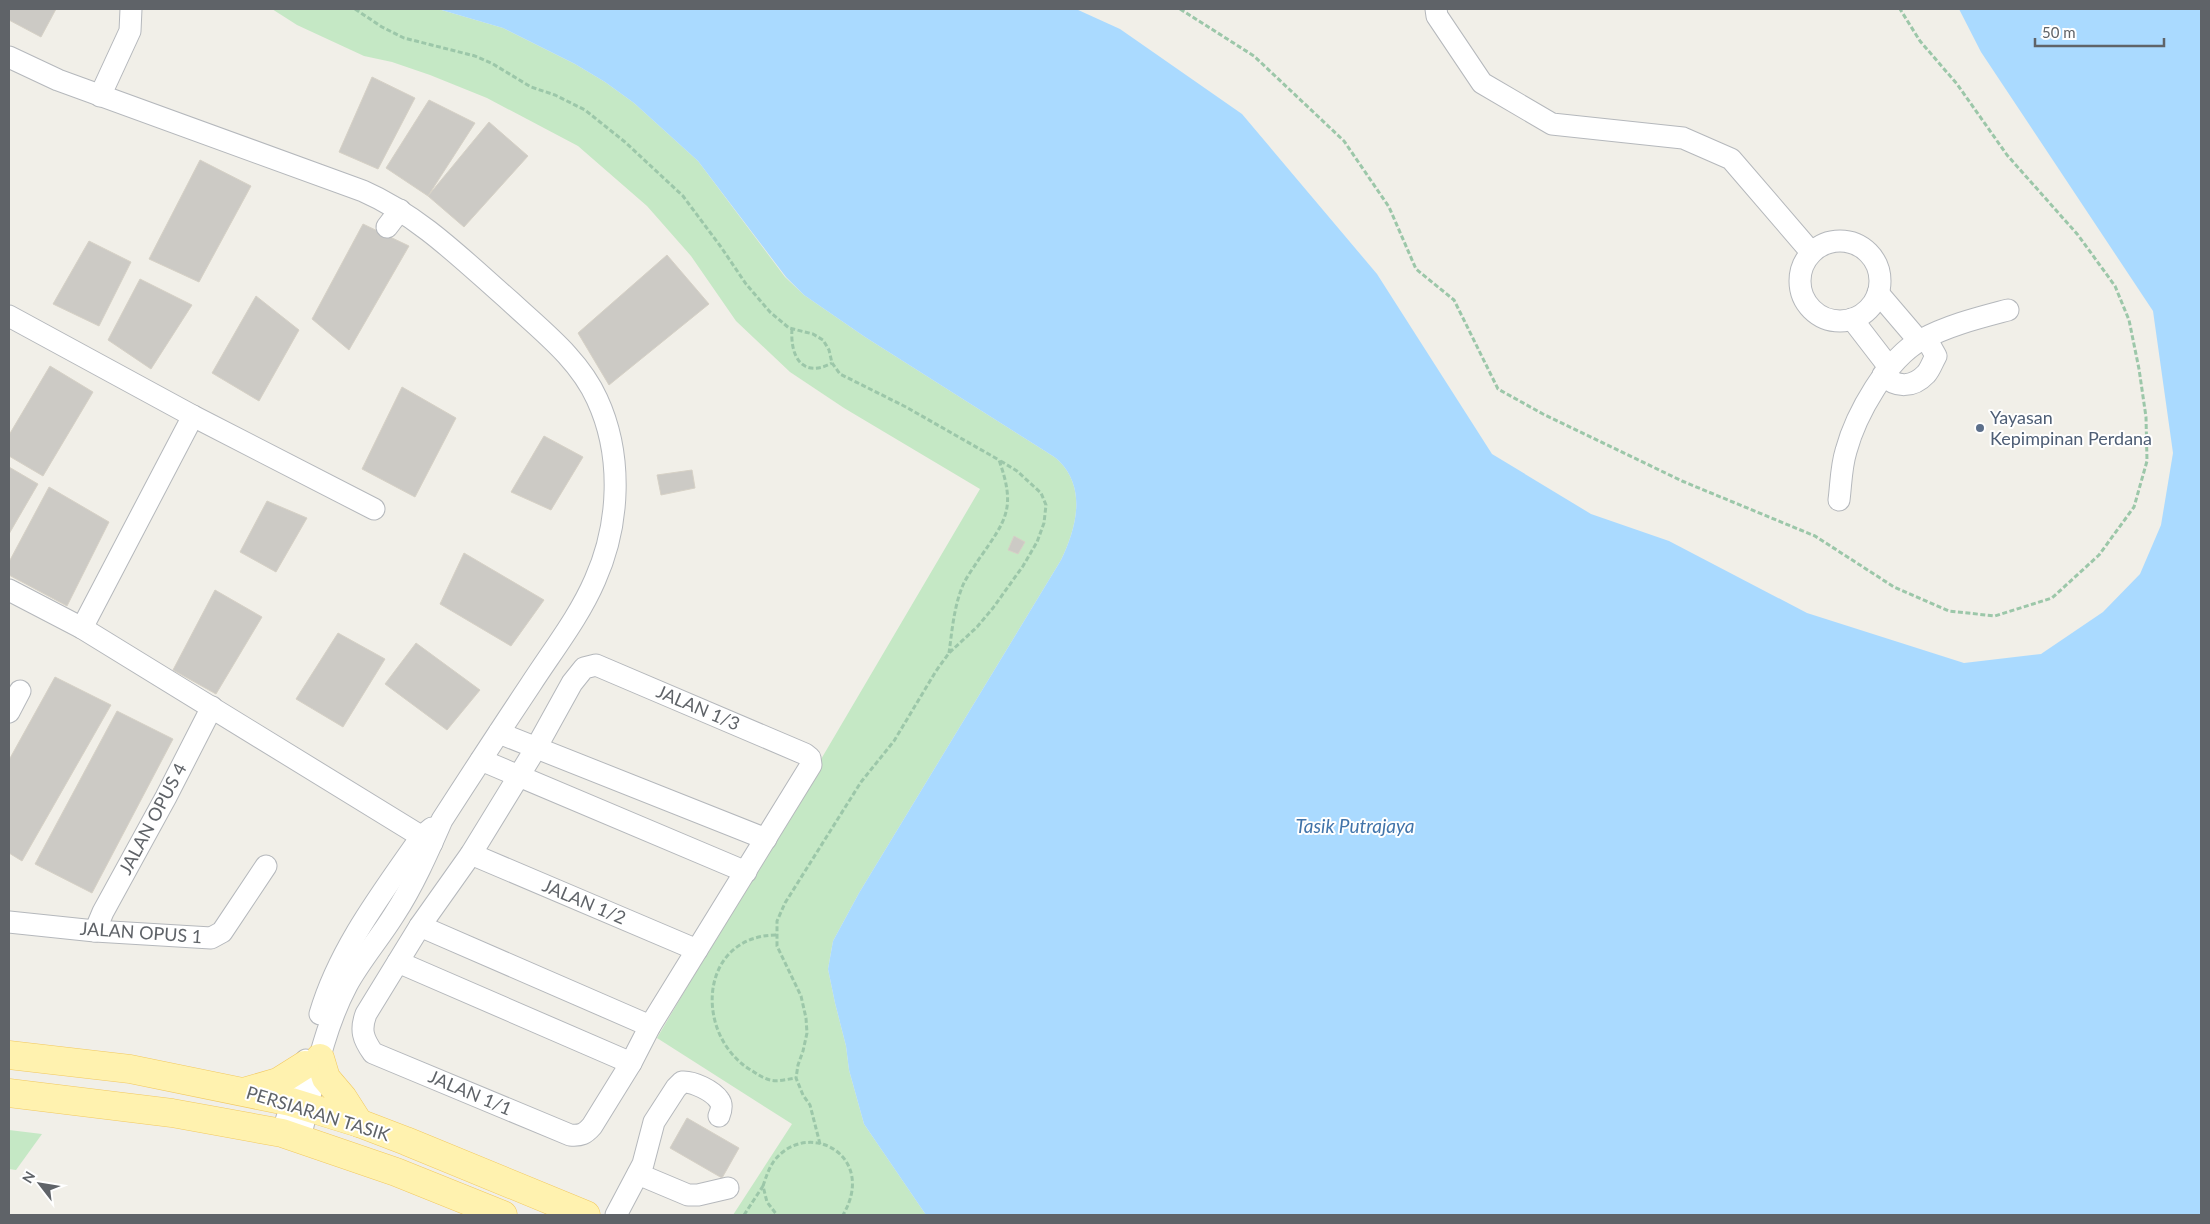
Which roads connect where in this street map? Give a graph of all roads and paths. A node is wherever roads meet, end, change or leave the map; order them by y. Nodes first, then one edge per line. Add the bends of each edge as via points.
1 (131, 9) edge
2 (355, 9) edge
3 (1180, 9) edge
4 (1436, 9) edge
5 (1900, 9) edge
6 (9, 56) edge
7 (100, 96) junction
8 (400, 210) junction
9 (387, 228) dead end
10 (1811, 252) junction
11 (1878, 293) junction
12 (2008, 310) dead end
13 (9, 316) edge
14 (1852, 319) junction
15 (792, 329) junction
16 (1923, 339) junction
17 (832, 363) junction
18 (1886, 371) junction
19 (193, 416) junction
20 (999, 460) junction
21 (1839, 500) dead end
22 (374, 509) dead end
23 (9, 590) edge
24 (82, 628) junction
25 (949, 653) junction
26 (20, 691) dead end
27 (212, 707) junction
28 (9, 712) edge
29 (499, 733) junction
30 (536, 748) junction
31 (481, 760) junction
32 (518, 776) junction
33 (766, 839) junction
34 (427, 840) junction
35 (471, 854) junction
36 (266, 866) dead end
37 (746, 872) junction
38 (9, 922) edge
39 (420, 926) junction
40 (95, 931) junction
41 (776, 934) junction
42 (697, 950) junction
43 (398, 962) junction
44 (650, 1026) junction
45 (9, 1055) edge
46 (312, 1061) junction
47 (631, 1063) junction
48 (796, 1078) junction
49 (246, 1091) junction
50 (9, 1093) edge
51 (300, 1105) junction
52 (719, 1116) dead end
53 (359, 1123) junction
54 (291, 1136) junction
55 (820, 1144) junction
56 (638, 1174) junction
57 (763, 1186) junction
58 (728, 1188) dead end
59 (503, 1215) edge
60 (586, 1215) edge
61 (616, 1215) edge
62 (744, 1215) edge
63 (777, 1215) edge
64 (842, 1215) edge

1 - 7 street via 130,31
2 - 15 path via 404,38 475,56 531,87 585,110 683,196 758,300
3 - 5 path via 1254,56 1344,142 1389,207 1416,269 1454,300 1498,389 1542,414 1682,481 1815,536 1894,586 1949,611 1995,616 2052,598 2099,555 2134,507 2147,461 2146,417 2139,369 2129,320 2115,286 2078,235 2007,154
4 - 10 street via 1437,16 1482,83 1552,124 1683,138 1731,159
6 - 7 street
7 - 8 street via 324,176
8 - 9 street
8 - 29 street via 430,232 546,333 574,362 597,398 609,434 615,470 615,512 595,580 575,617
10 - 11 street via 1822,244 1835,241 1861,246 1877,267
10 - 14 street via 1800,276 1805,302 1826,318
11 - 14 street via 1872,304
11 - 16 street
12 - 16 street via 1959,323
13 - 19 street
14 - 18 street
15 - 17 path via 823,340
15 - 17 path via 793,353 800,362 810,368 821,369
16 - 18 street
16 - 18 street via 1936,356 1926,374 1900,386 1890,382
17 - 20 path via 840,374
18 - 21 street via 1866,403 1845,452
19 - 22 street
19 - 24 street
20 - 25 path via 1007,483 1008,504 1003,524 963,585 952,624
20 - 25 path via 1041,493 1046,505 1044,523 1031,553 993,608
23 - 24 street
24 - 27 street
25 - 41 path via 894,741 861,782 785,903 777,921
26 - 28 street
27 - 34 street
27 - 40 street, JALAN OPUS 4
29 - 30 street
29 - 31 street
30 - 32 street
30 - 33 street
30 - 33 street, JALAN 1/3 via 578,674 590,666 604,668 810,758 808,772
31 - 32 street
31 - 34 street
32 - 35 street
32 - 37 street
33 - 37 street
34 - 46 street via 402,881 362,923 338,968 331,1003
35 - 39 street
35 - 42 street, JALAN 1/2
36 - 40 street, JALAN OPUS 1 via 222,932 211,938
37 - 42 street
38 - 40 street, JALAN OPUS 1
39 - 43 street
39 - 44 street
41 - 48 path via 777,946 801,996 806,1018 804,1051
41 - 48 path via 745,941 722,963 712,997 713,1010 720,1038 738,1062 771,1080
42 - 44 street
43 - 47 street
43 - 47 street, JALAN 1/1 via 362,1023 364,1040 373,1053 579,1136 592,1126
44 - 47 street
45 - 49 main road, PERSIARAN TASIK via 130,1069
46 - 49 main road via 278,1082
46 - 51 street
46 - 53 main road
48 - 55 path via 810,1105
49 - 51 main road, PERSIARAN TASIK
50 - 54 main road, PERSIARAN TASIK via 172,1113
51 - 53 main road, PERSIARAN TASIK
51 - 54 street
52 - 56 street via 720,1101 698,1086 682,1082 654,1122
53 - 60 main road, PERSIARAN TASIK
54 - 59 main road, PERSIARAN TASIK via 396,1172
55 - 57 path via 794,1146 784,1152 775,1160
55 - 64 path via 842,1154 850,1168 850,1202
56 - 58 street via 688,1195
56 - 61 street
57 - 62 path
57 - 63 path via 767,1202

